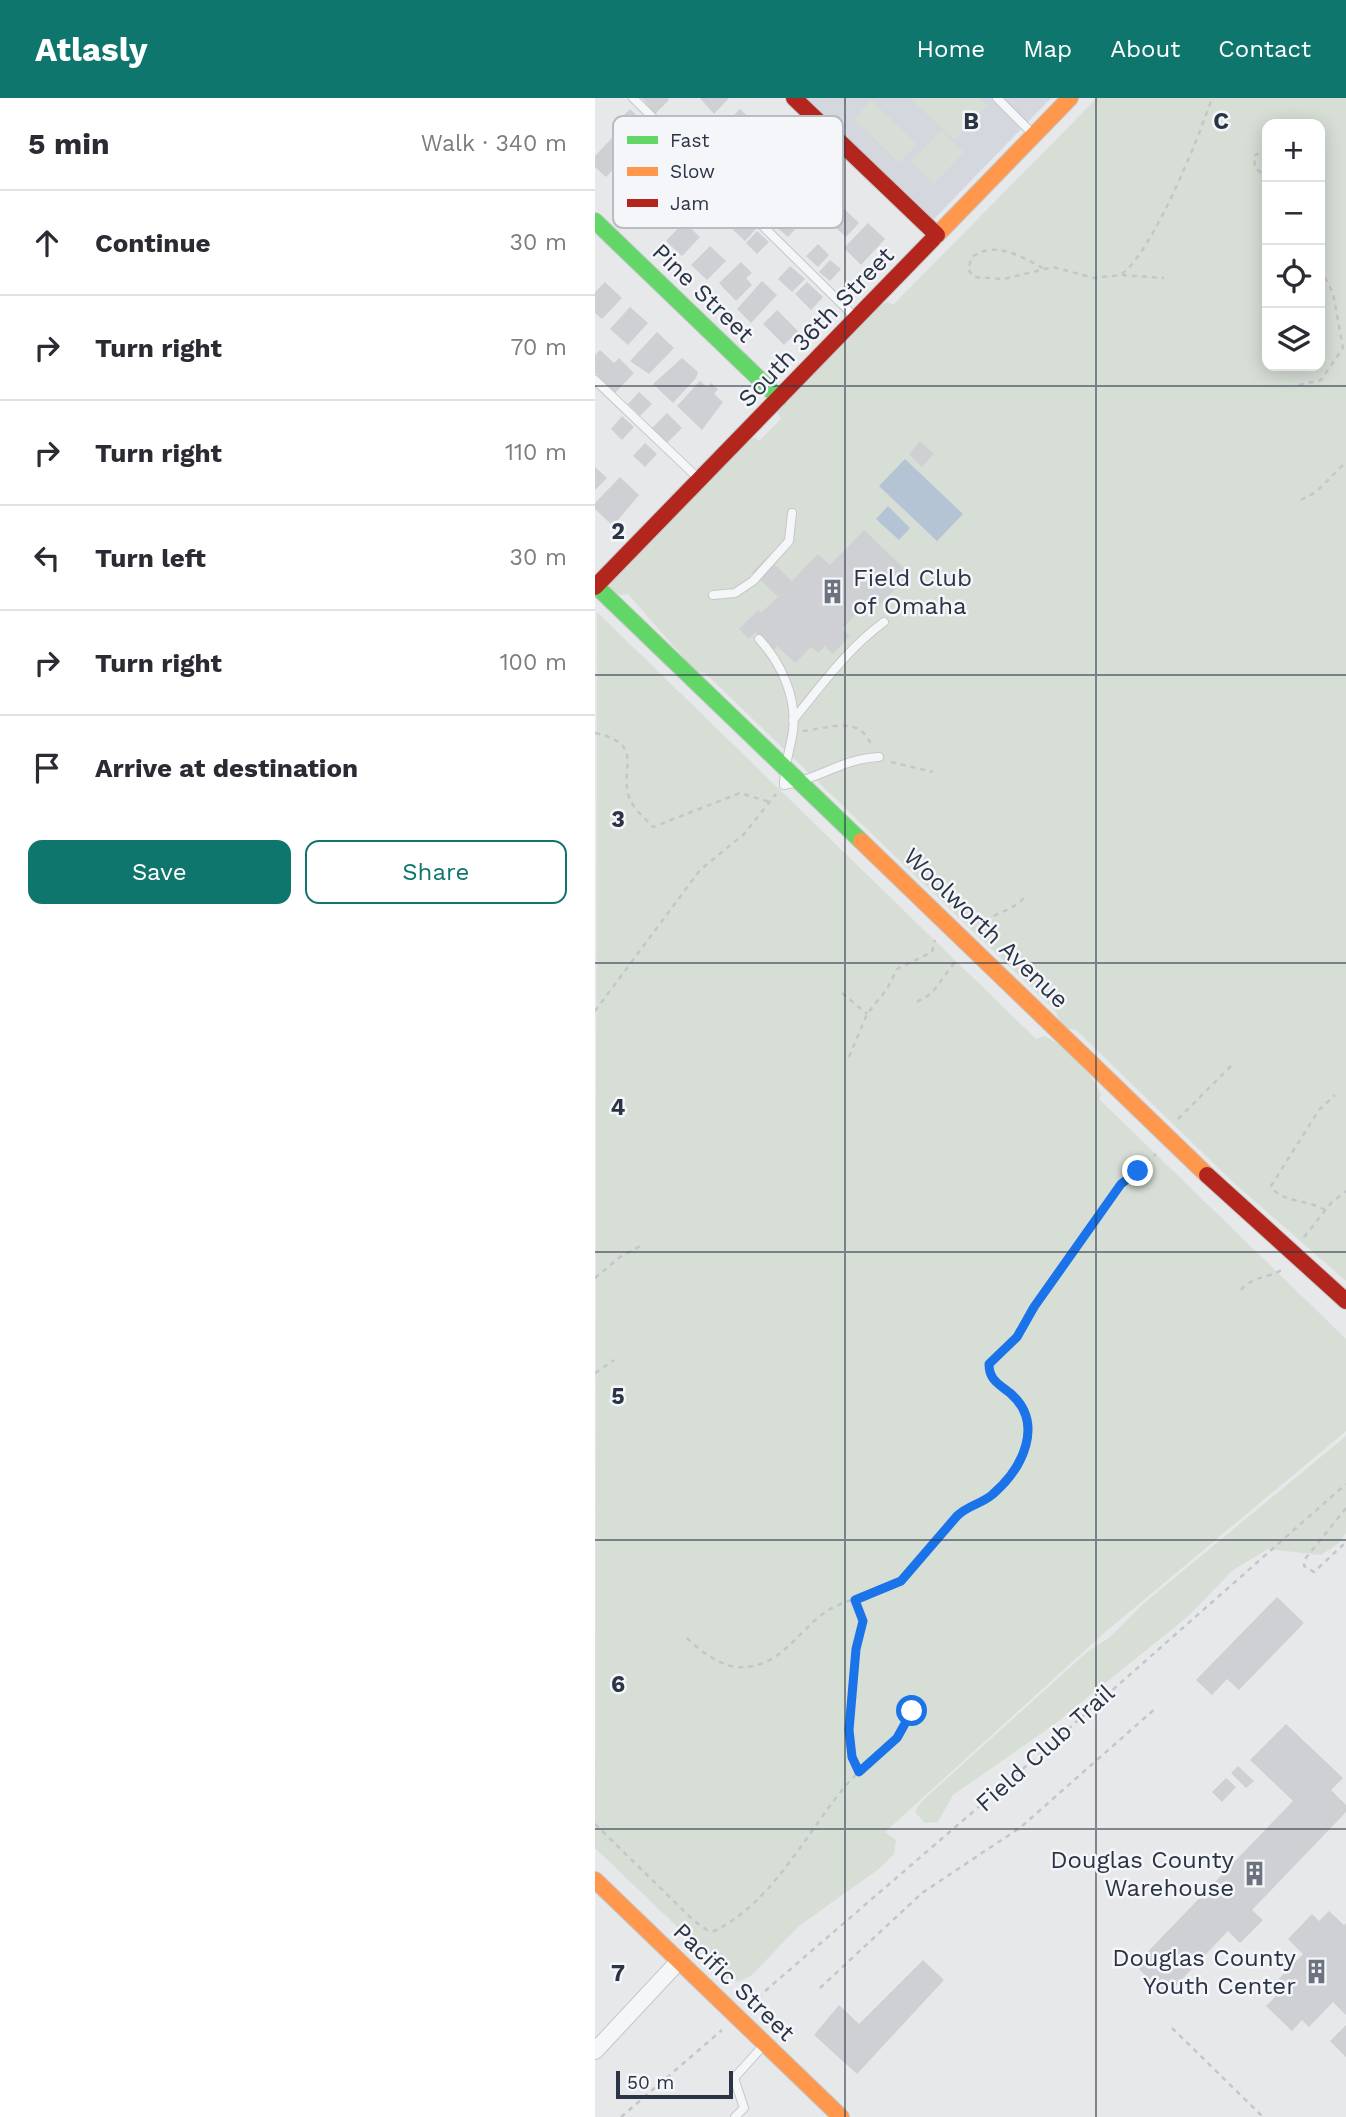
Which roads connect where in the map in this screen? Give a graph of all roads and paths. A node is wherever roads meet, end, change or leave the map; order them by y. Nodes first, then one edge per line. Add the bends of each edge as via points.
1 (633, 98) edge
2 (794, 98) edge
3 (997, 98) edge
4 (1069, 98) edge
5 (1212, 98) edge
6 (651, 116) edge
7 (813, 116) edge
8 (1034, 135) junction
9 (843, 145) edge
10 (1262, 152) edge
11 (1262, 173) edge
12 (595, 221) edge
13 (765, 228) edge
14 (937, 235) junction
15 (1044, 268) junction
16 (1121, 275) junction
17 (1164, 278) dead end
18 (1325, 278) edge
19 (857, 318) junction
20 (595, 380) edge
21 (1299, 385) dead end
22 (779, 398) junction
23 (1346, 463) edge
24 (699, 480) junction
25 (1301, 499) dead end
26 (792, 513) dead end
27 (595, 584) edge
28 (712, 595) dead end
29 (884, 622) dead end
30 (759, 639) dead end
31 (793, 720) junction
32 (793, 732) junction
33 (595, 733) edge
34 (879, 757) junction
35 (784, 764) junction
36 (933, 772) dead end
37 (803, 782) junction
38 (783, 785) junction
39 (770, 802) junction
40 (938, 935) dead end
41 (842, 993) dead end
42 (595, 1011) edge
43 (867, 1013) junction
44 (849, 1057) dead end
45 (1234, 1063) dead end
46 (1335, 1095) dead end
47 (1163, 1143) junction
48 (1346, 1191) edge
49 (1325, 1210) junction
50 (642, 1245) dead end
51 (1294, 1255) junction
52 (1283, 1269) dead end
53 (595, 1278) edge
54 (1241, 1290) dead end
55 (1346, 1301) edge
56 (614, 1360) dead end
57 (595, 1373) edge
58 (1346, 1484) edge
59 (1346, 1508) edge
60 (1346, 1542) edge
61 (855, 1600) junction
62 (687, 1637) dead end
63 (1157, 1707) dead end
64 (912, 1711) dead end
65 (859, 1772) junction
66 (595, 1824) edge
67 (595, 1880) edge
68 (679, 1961) junction
69 (820, 1988) dead end
70 (743, 2011) dead end
71 (725, 2027) dead end
72 (1172, 2028) dead end
73 (765, 2043) junction
74 (595, 2051) edge
75 (621, 2117) edge
76 (735, 2117) edge
77 (841, 2117) edge
78 (1263, 2117) edge

1 - 6 lane
2 - 7 street
3 - 8 lane
4 - 8 street, South 36th Street
5 - 16 path via 1155,228
8 - 14 street, South 36th Street
9 - 14 street
10 - 11 path via 1254,156 1255,168
12 - 22 street, Pine Street
13 - 19 lane
14 - 19 street, South 36th Street
15 - 15 path via 1011,252 992,249 972,257 968,269 979,279 993,280
15 - 16 path via 1094,278
16 - 17 path
18 - 21 path via 1333,293 1343,348 1321,380
19 - 22 street, South 36th Street
20 - 24 lane
22 - 24 street, South 36th Street
23 - 25 path via 1316,492
24 - 27 street, South 36th Street
26 - 28 lane via 792,535 776,558 744,589
27 - 35 street, Woolworth Avenue
29 - 31 lane via 828,677
30 - 31 lane via 784,678
31 - 32 lane
32 - 34 path via 849,725 864,733
32 - 35 lane
33 - 39 path via 604,734 626,751 628,794 653,827 740,793
34 - 36 path
34 - 37 lane via 842,764
35 - 37 street, Woolworth Avenue
35 - 38 lane
37 - 38 lane
37 - 47 street, Woolworth Avenue
38 - 39 path
39 - 42 path via 744,834 700,870
40 - 43 path via 932,952 897,969
41 - 43 path
43 - 44 path
45 - 47 path via 1182,1115
46 - 49 path via 1319,1110 1271,1186 1279,1194
47 - 51 street, Woolworth Avenue
47 - 61 path via 1121,1184 1017,1337 989,1364 991,1377 1029,1417 1025,1447 1008,1477 992,1496 965,1508 901,1581
48 - 49 path
49 - 51 path
50 - 53 path
51 - 55 street, Woolworth Avenue
52 - 54 path via 1257,1276
56 - 57 path
58 - 70 path, Field Club Trail
59 - 60 path via 1304,1566 1314,1572
61 - 62 path via 824,1613 782,1653 745,1668 709,1656
61 - 65 path via 863,1621 849,1730
63 - 69 path via 1021,1827 922,1893
64 - 65 path via 897,1738
65 - 66 path via 765,1890 714,1931 694,1920
67 - 68 street, Pacific Street
68 - 73 street, Pacific Street
68 - 74 street
71 - 75 path
72 - 78 path
73 - 76 lane via 734,2078 744,2108
73 - 77 street, Pacific Street

